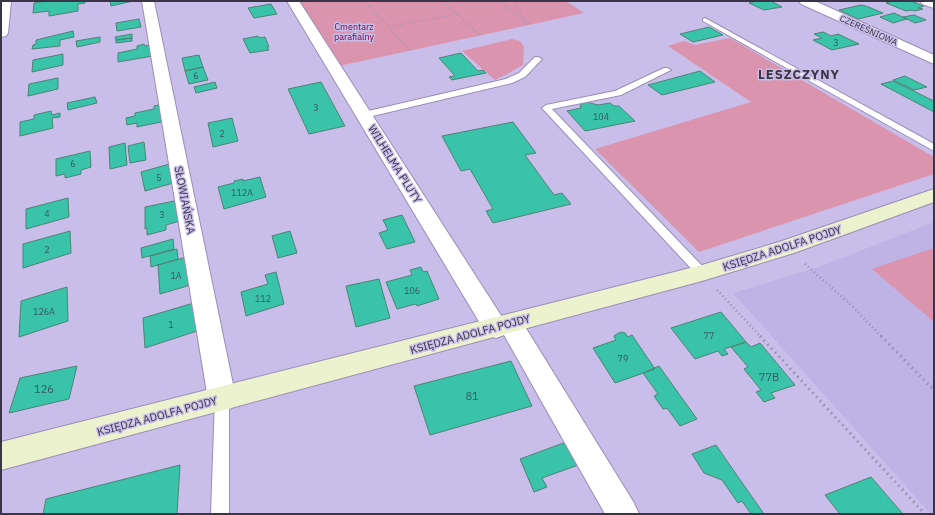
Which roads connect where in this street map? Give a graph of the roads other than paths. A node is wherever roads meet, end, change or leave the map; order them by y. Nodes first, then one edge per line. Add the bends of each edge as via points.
1 (6, 1) edge
2 (148, 1) edge
3 (293, 1) edge
4 (805, 1) edge
5 (926, 1) edge
6 (934, 4) edge
7 (705, 20) dead end
8 (1, 32) edge
9 (538, 59) dead end
10 (934, 60) edge
11 (667, 70) dead end
12 (364, 115) junction
13 (934, 148) edge
14 (934, 194) edge
15 (702, 274) junction
16 (503, 326) junction
17 (222, 398) junction
18 (1, 456) edge
19 (220, 514) edge
20 (622, 514) edge

1 - 8 street
2 - 17 street, SŁOWIAŃSKA
3 - 12 street, WILHELMA PLUTY
4 - 10 street, CZEREŚNIOWA
5 - 6 street
7 - 13 lane
9 - 12 lane via 522,75 509,82
11 - 15 lane via 618,93 546,108
12 - 16 street, WILHELMA PLUTY
14 - 15 street, KSIĘDZA ADOLFA POJDY via 786,248
15 - 16 street, KSIĘDZA ADOLFA POJDY
16 - 17 street, KSIĘDZA ADOLFA POJDY
16 - 20 street, WILHELMA PLUTY
17 - 18 street, KSIĘDZA ADOLFA POJDY
17 - 19 lane

